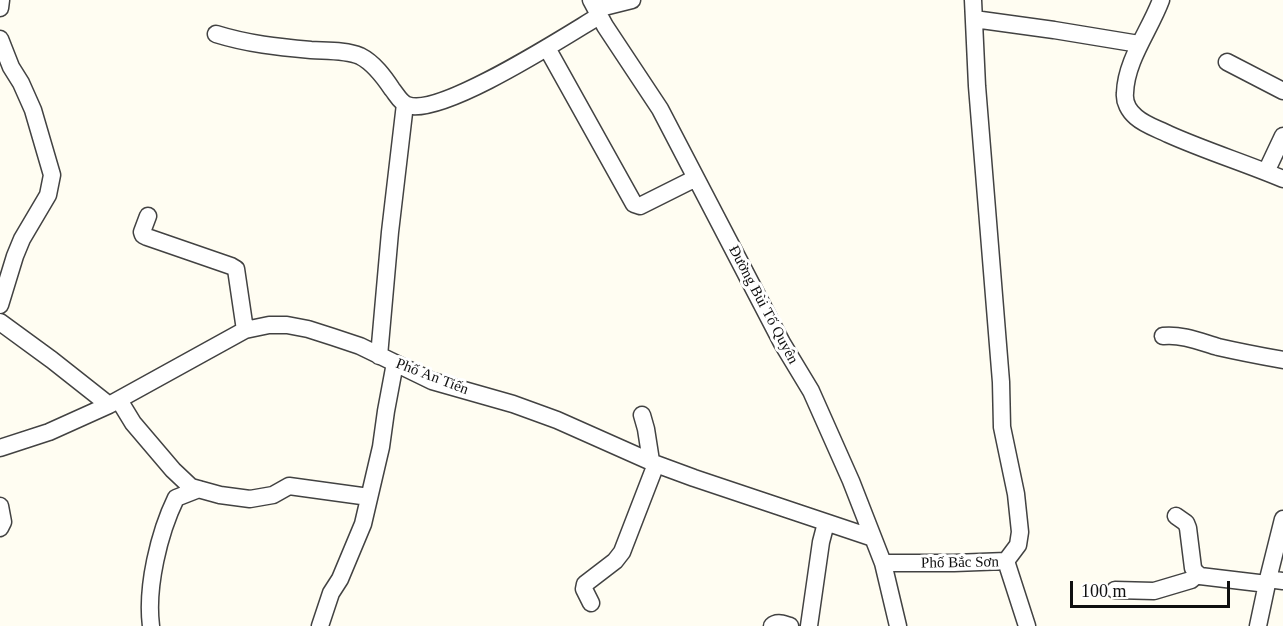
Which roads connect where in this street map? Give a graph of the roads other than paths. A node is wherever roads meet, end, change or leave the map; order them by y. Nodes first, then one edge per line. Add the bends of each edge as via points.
1 (1, 0) edge
2 (632, 0) edge
3 (973, 0) edge
4 (1161, 0) edge
5 (0, 8) edge
6 (596, 8) edge
7 (974, 19) junction
8 (216, 34) dead end
9 (0, 39) edge
10 (1139, 44) junction
11 (547, 48) junction
12 (1227, 62) dead end
13 (1283, 91) edge
14 (405, 104) junction
15 (1283, 136) edge
16 (1266, 172) junction
17 (696, 178) junction
18 (1283, 179) edge
19 (148, 216) dead end
20 (0, 305) edge
21 (0, 322) edge
22 (244, 330) junction
23 (1163, 336) dead end
24 (379, 356) junction
25 (1283, 360) edge
26 (395, 363) junction
27 (114, 402) junction
28 (642, 415) dead end
29 (0, 448) edge
30 (653, 462) junction
31 (199, 489) junction
32 (369, 497) junction
33 (0, 506) edge
34 (1176, 516) dead end
35 (1283, 519) edge
36 (826, 523) junction
37 (0, 528) edge
38 (873, 538) junction
39 (1006, 561) junction
40 (883, 563) junction
41 (1198, 574) junction
42 (1273, 581) edge
43 (1115, 590) dead end
44 (591, 603) dead end
45 (151, 626) edge
46 (320, 626) edge
47 (772, 626) edge
48 (790, 626) edge
49 (809, 626) edge
50 (898, 626) edge
51 (1027, 626) edge
52 (1258, 626) edge

1 - 5 street
2 - 6 street
3 - 7 street
4 - 10 street
6 - 11 street
6 - 17 street, Đường Bùi Tố Quyên via 660,109
7 - 10 street
7 - 39 street via 1002,427 1020,532 1018,545
8 - 14 street via 258,45 360,57 376,69
9 - 20 street via 33,110 52,175 48,195 15,256
10 - 16 street via 1125,90 1127,104 1137,118 1192,145
11 - 14 street via 482,85 443,101 422,106
11 - 17 street via 634,204 640,206
12 - 13 street
14 - 24 street
15 - 16 street
16 - 18 street
17 - 38 street, Đường Bùi Tố Quyên via 811,391
19 - 22 street via 143,235 236,270
21 - 27 street
22 - 24 street, Phố An Tiến via 269,325 308,329
22 - 27 street, Phố An Tiến
23 - 25 street via 1180,336
24 - 26 street, Phố An Tiến
26 - 30 street, Phố An Tiến via 432,381 557,420
26 - 32 street
27 - 29 street, Phố An Tiến via 49,432
27 - 31 street via 173,470
28 - 30 street
30 - 36 street, Phố An Tiến
30 - 44 street via 622,552 585,584
31 - 32 street via 250,499 273,495 289,486
31 - 45 street via 176,498 167,518 151,588
32 - 46 street via 363,524
33 - 37 street
34 - 41 street via 1188,528 1193,568
35 - 42 street
36 - 38 street, Phố An Tiến
36 - 49 street
38 - 40 street, Đường Bùi Tố Quyên
39 - 40 street, Phố Bắc Sơn
39 - 51 street, Phố Bắc Sơn
40 - 50 street, Đường Bùi Tố Quyên
41 - 42 street
41 - 43 street via 1191,580 1154,591
42 - 52 street
47 - 48 street

